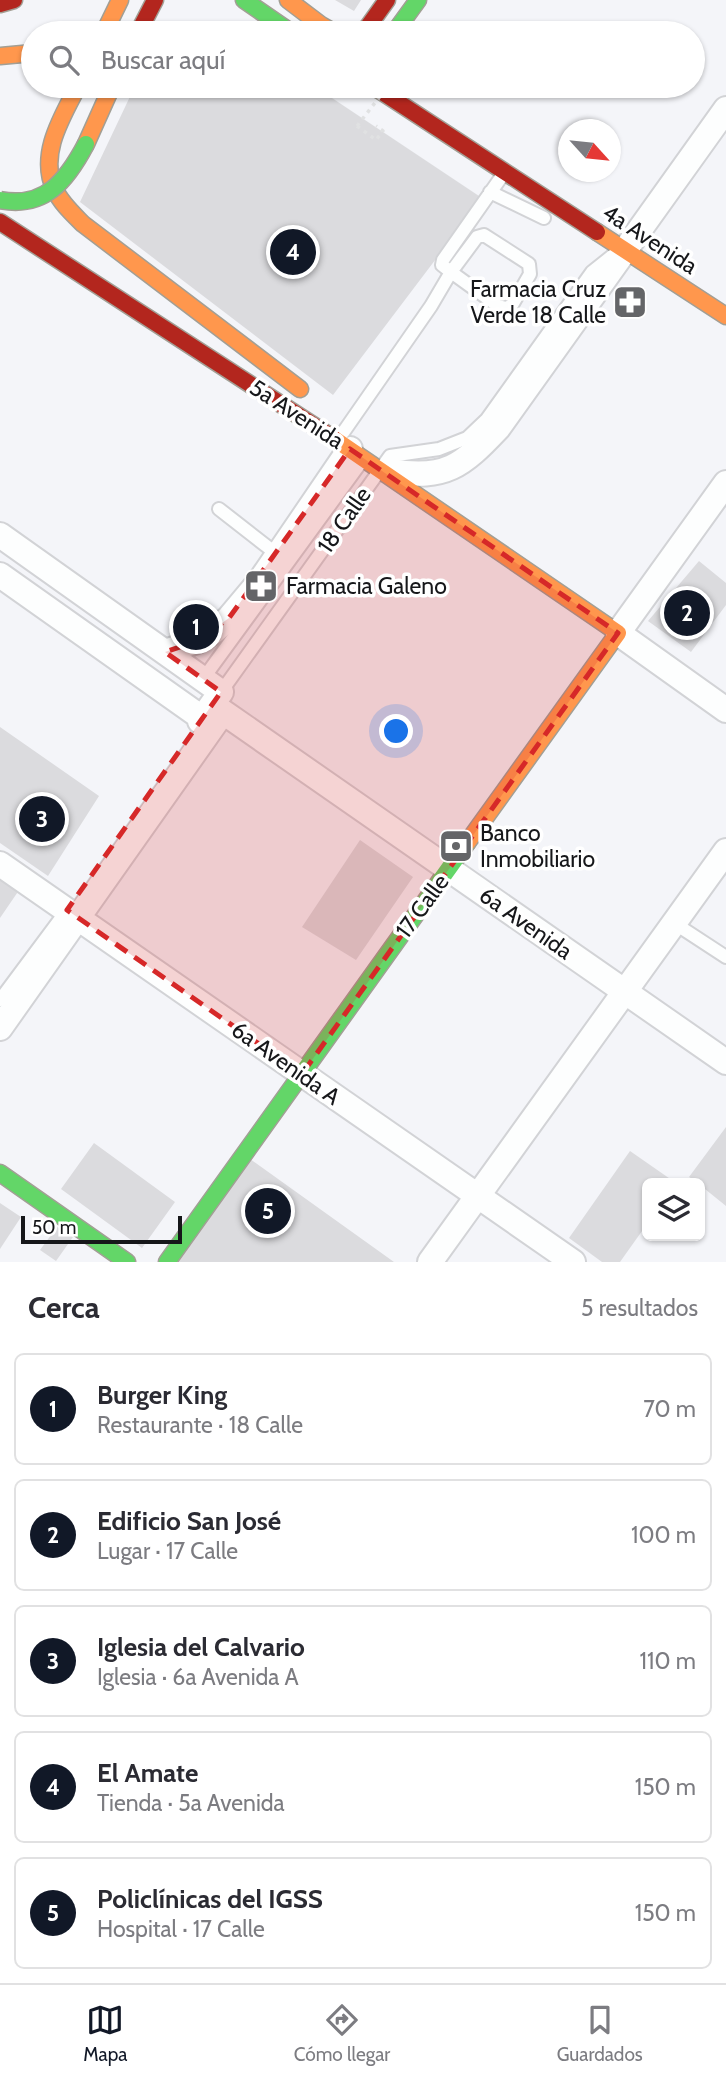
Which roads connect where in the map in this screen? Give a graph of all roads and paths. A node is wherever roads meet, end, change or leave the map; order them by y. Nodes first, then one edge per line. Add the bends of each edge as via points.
1 (14, 0) edge
2 (120, 0) edge
3 (155, 0) edge
4 (244, 0) edge
5 (288, 0) edge
6 (387, 0) edge
7 (418, 0) edge
8 (0, 4) edge
9 (110, 21) edge
10 (144, 21) edge
11 (275, 21) edge
12 (316, 21) edge
13 (371, 21) edge
14 (403, 21) edge
15 (21, 53) edge
16 (0, 56) edge
17 (72, 98) edge
18 (107, 98) edge
19 (379, 98) edge
20 (391, 98) edge
21 (726, 109) edge
22 (369, 121) dead end
23 (504, 173) junction
24 (490, 192) junction
25 (0, 200) edge
26 (0, 222) edge
27 (625, 249) junction
28 (451, 272) junction
29 (726, 316) edge
30 (358, 454) junction
31 (726, 483) edge
32 (219, 509) dead end
33 (0, 535) edge
34 (278, 555) junction
35 (0, 575) edge
36 (618, 633) junction
37 (165, 652) junction
38 (212, 700) junction
39 (726, 710) edge
40 (726, 851) edge
41 (0, 864) edge
42 (449, 869) junction
43 (73, 914) junction
44 (674, 923) junction
45 (726, 957) edge
46 (625, 992) junction
47 (0, 1000) edge
48 (0, 1028) edge
49 (726, 1062) edge
50 (302, 1074) junction
51 (0, 1174) edge
52 (478, 1196) junction
53 (127, 1262) edge
54 (167, 1262) edge
55 (430, 1262) edge
56 (573, 1262) edge

1 - 8 main road
2 - 9 main road
3 - 10 main road
4 - 11 main road
5 - 12 main road
6 - 13 main road
7 - 14 main road
15 - 16 main road
17 - 30 main road via 49,151 49,177 61,200 83,223 316,404
18 - 25 main road, bridge via 66,177 48,193 22,204
19 - 22 path, bridge via 357,127 376,140 383,131
20 - 23 main road, 4a Avenida
21 - 27 street, 18 Calle
23 - 24 lane
23 - 27 main road, 4a Avenida
24 - 27 lane via 592,241
24 - 28 lane via 443,260 442,265
26 - 30 main road, 5a Avenida
27 - 29 main road, 4a Avenida
27 - 30 street, 18 Calle via 498,428 472,456 445,471 415,475
28 - 28 lane via 506,308 531,268 484,235 477,237
28 - 30 lane
30 - 34 street, 18 Calle
30 - 36 main road, 5a Avenida
30 - 38 lane, 18 Calle
30 - 38 lane, 18 Calle
31 - 36 street, 17 Calle
32 - 34 lane
33 - 37 street, 6a Avenida
34 - 37 street, 18 Calle via 213,632
35 - 38 street, 6a Avenida
36 - 39 street, 5a Avenida
36 - 42 main road, 17 Calle
37 - 38 street, 6a Avenida
38 - 42 street, 6a Avenida
38 - 43 street, 18 Calle
40 - 44 street
41 - 43 street, 6a Avenida A
42 - 46 street, 6a Avenida
42 - 50 main road, 17 Calle
43 - 47 lane, 18 Calle
43 - 48 street, 18 Calle
43 - 50 street, 6a Avenida A
44 - 45 lane
44 - 46 street
46 - 49 street, 6a Avenida
46 - 52 street
50 - 52 street, 6a Avenida A
50 - 54 main road, 17 Calle
51 - 53 main road
52 - 55 street
52 - 56 street, 6a Avenida A

